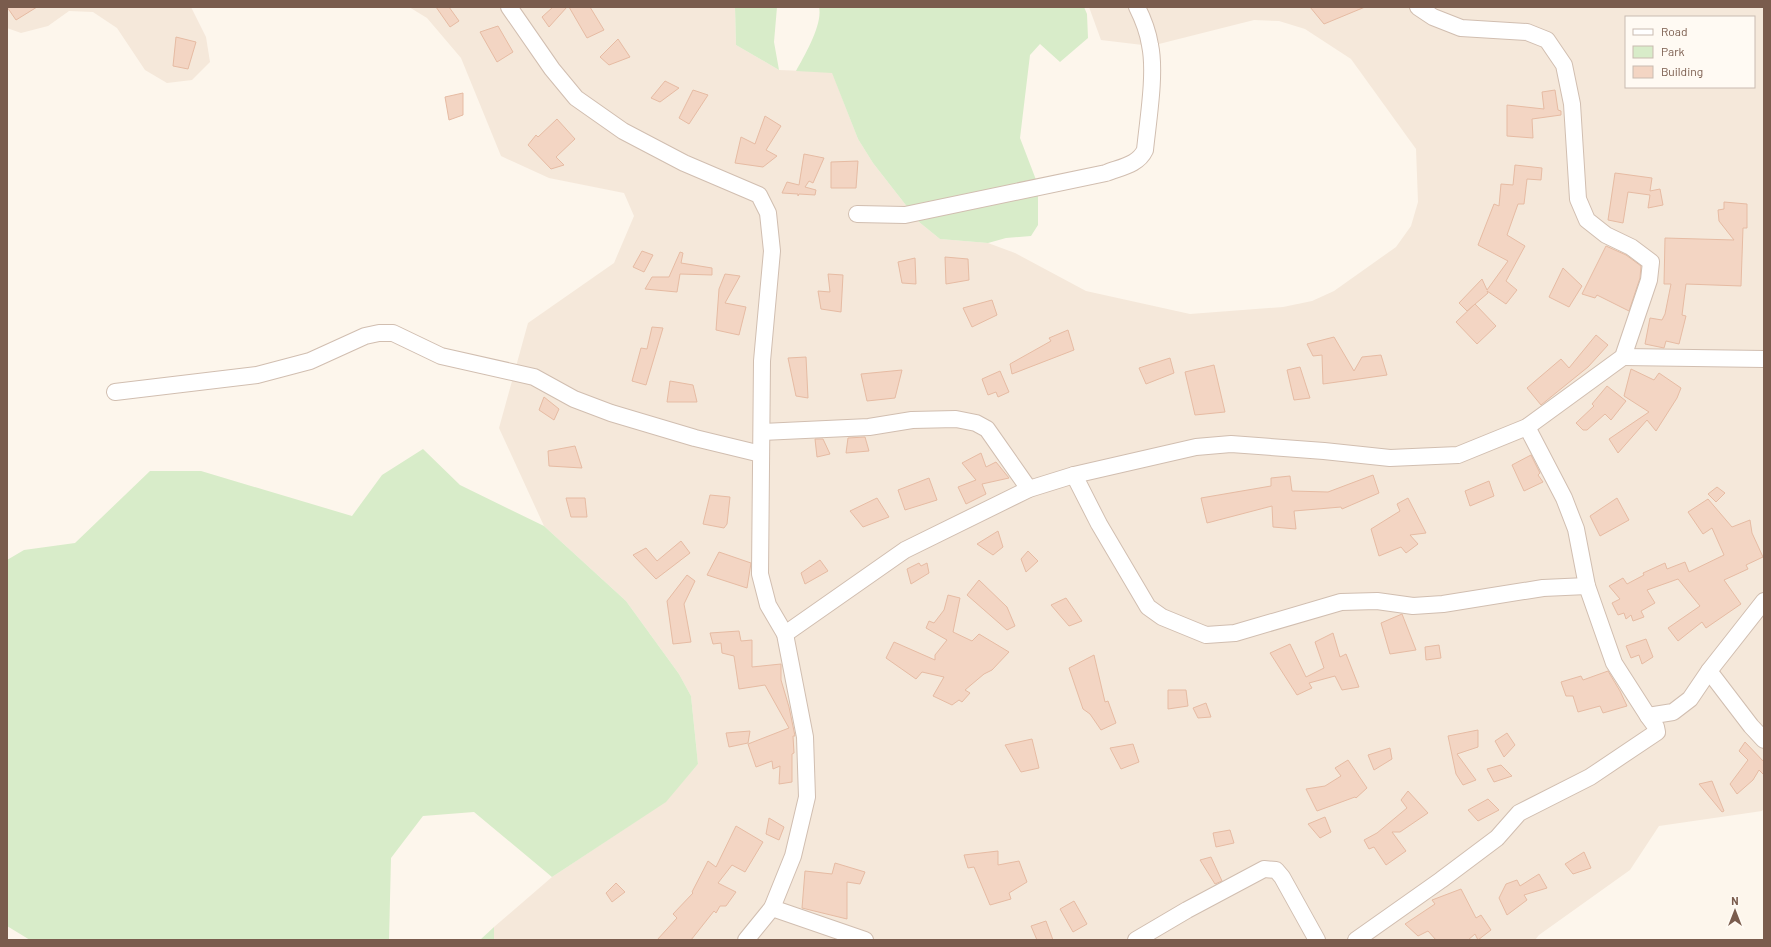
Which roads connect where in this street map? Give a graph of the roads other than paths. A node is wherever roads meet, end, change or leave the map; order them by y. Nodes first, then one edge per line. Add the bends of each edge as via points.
1 (509, 7) edge
2 (1137, 7) edge
3 (1418, 7) edge
4 (857, 214) dead end
5 (1623, 357) junction
6 (1764, 359) edge
7 (115, 392) dead end
8 (1528, 428) junction
9 (762, 432) junction
10 (761, 454) junction
11 (1074, 475) junction
12 (1029, 489) junction
13 (1587, 586) junction
14 (1764, 601) edge
15 (785, 634) junction
16 (1709, 671) junction
17 (1648, 716) junction
18 (1764, 740) edge
19 (772, 908) junction
20 (746, 940) edge
21 (865, 940) edge
22 (1136, 940) edge
23 (1317, 940) edge
24 (1356, 940) edge

1 - 9 street via 552,69 576,98 623,131 684,162 759,195 768,213 772,251 762,361
2 - 4 street via 1151,46 1151,79 1145,150 1133,163 1092,176 905,215
3 - 5 street via 1433,17 1461,28 1528,32 1547,40 1564,65 1572,104 1578,199 1587,220 1650,262 1649,280
5 - 6 street
5 - 8 street
7 - 10 street via 257,375 310,361 365,336 393,333 441,356 534,377 574,399 611,413
8 - 11 street via 1458,455 1390,458 1231,444 1196,446
8 - 13 street via 1564,498 1576,529
9 - 10 street
9 - 12 street via 869,427 912,420 956,419 976,423 987,429
10 - 15 street via 760,574 768,606
11 - 12 street
11 - 13 street via 1098,524 1148,607 1162,617 1206,635 1234,633 1341,602 1377,601 1413,606 1443,604 1543,588
12 - 15 street via 905,550
13 - 17 street via 1614,663
14 - 16 street
15 - 19 street via 805,737 807,797 793,856
16 - 17 street via 1684,704 1673,712
16 - 18 street
17 - 24 street via 1657,732 1590,777 1519,813 1497,838
19 - 20 street
19 - 21 street
22 - 23 street via 1264,869 1276,870 1282,877

